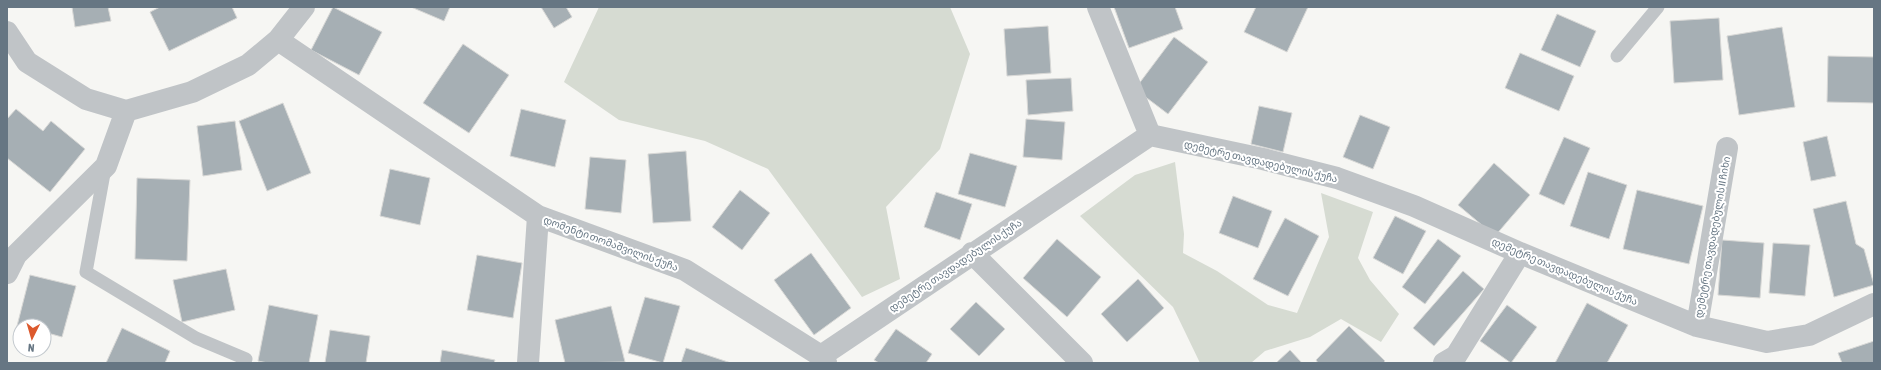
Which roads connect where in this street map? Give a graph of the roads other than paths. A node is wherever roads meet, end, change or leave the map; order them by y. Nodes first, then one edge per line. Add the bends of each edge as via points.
1 (304, 7) edge
2 (1098, 7) edge
3 (1658, 7) edge
4 (7, 32) edge
5 (278, 40) junction
6 (1617, 56) dead end
7 (126, 111) junction
8 (1150, 135) junction
9 (1727, 148) dead end
10 (106, 166) junction
11 (538, 216) junction
12 (972, 253) junction
13 (1520, 253) junction
14 (7, 273) edge
15 (1874, 304) edge
16 (1697, 326) junction
17 (246, 359) dead end
18 (824, 360) edge
19 (528, 363) edge
20 (1082, 363) edge
21 (1444, 363) edge

1 - 5 street
2 - 8 street
3 - 6 lane
4 - 7 street via 27,62 86,98
5 - 7 street via 248,65 192,92
5 - 11 street, დომენტი თომაშვილის ქუჩა
7 - 10 street
8 - 12 street, დემეტრე თავდადებულის ქუჩა
8 - 13 street, დემეტრე თავდადებულის ქუჩა via 1337,178 1414,206
9 - 16 street, დემეტრე თავდადებულის II ჩიხი
10 - 14 street via 16,255
10 - 17 lane via 86,272 196,338
11 - 18 street, დომენტი თომაშვილის ქუჩა via 685,270
11 - 19 street
12 - 18 street, დემეტრე თავდადებულის ქუჩა
12 - 20 street
13 - 16 street, დემეტრე თავდადებულის ქუჩა
13 - 21 street via 1456,356
15 - 16 street, დემეტრე თავდადებულის ქუჩა via 1809,335 1767,342

